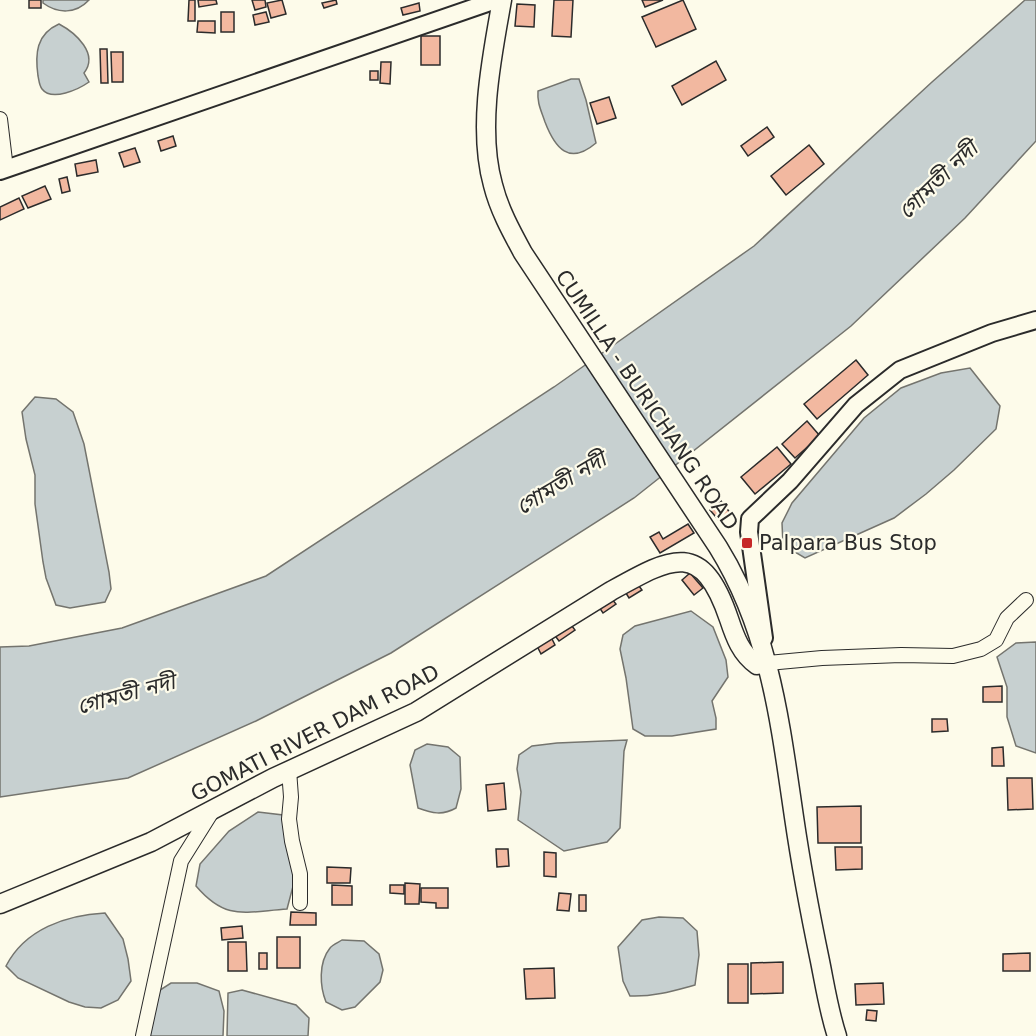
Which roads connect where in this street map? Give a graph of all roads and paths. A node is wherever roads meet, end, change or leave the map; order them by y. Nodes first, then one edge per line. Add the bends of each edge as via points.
1 (496, 0) edge
2 (502, 0) edge
3 (0, 119) edge
4 (3, 170) edge
5 (1036, 320) edge
6 (1026, 600) dead end
7 (768, 663) junction
8 (289, 770) junction
9 (213, 810) junction
10 (300, 903) dead end
11 (0, 904) edge
12 (143, 1036) edge
13 (837, 1036) edge

1 - 4 street
2 - 7 main road, CUMILLA - BURICHANG ROAD via 488,83 487,150 492,183 504,216 523,253 736,576
3 - 4 street
5 - 7 street via 900,370 856,405 790,481 750,519
6 - 7 street via 1007,618 996,640 981,649 953,656
7 - 8 main road, GOMATI RIVER DAM ROAD via 757,665 740,646 717,588 703,569 685,561 672,563 642,573 611,591 416,712
7 - 13 main road, CUMILLA - BURICHANG ROAD via 803,878
8 - 9 main road, GOMATI RIVER DAM ROAD
8 - 10 street via 289,819 300,874
9 - 11 main road, GOMATI RIVER DAM ROAD via 151,842
9 - 12 street via 181,861

